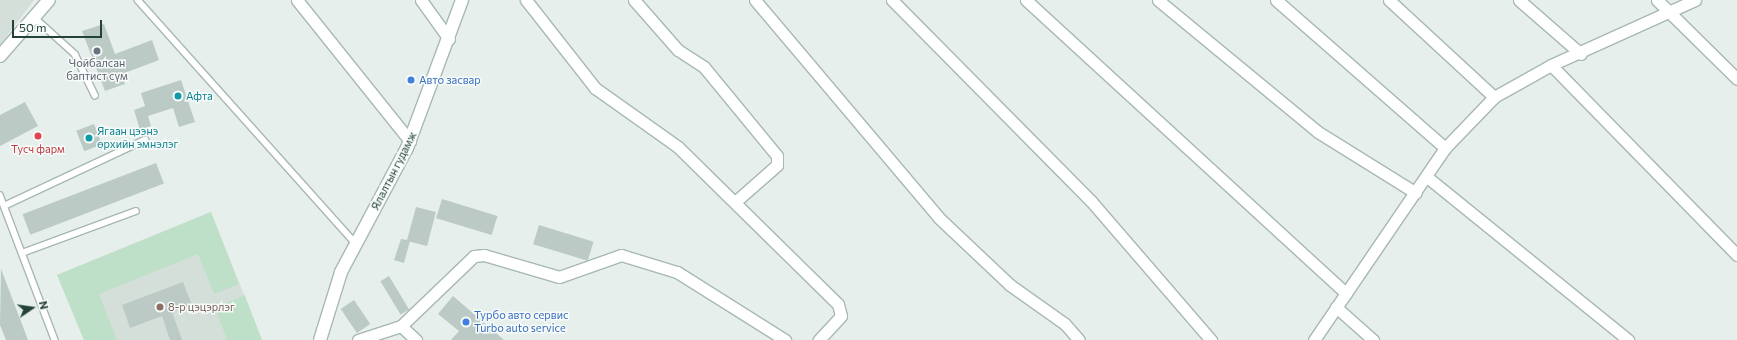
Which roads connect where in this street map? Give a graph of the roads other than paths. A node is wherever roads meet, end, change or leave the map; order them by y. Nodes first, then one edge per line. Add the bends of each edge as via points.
1 (49, 0) edge
2 (138, 0) edge
3 (297, 0) edge
4 (421, 0) edge
5 (462, 0) edge
6 (526, 0) edge
7 (634, 0) edge
8 (755, 0) edge
9 (892, 0) edge
10 (1026, 0) edge
11 (1158, 0) edge
12 (1276, 0) edge
13 (1389, 0) edge
14 (1519, 0) edge
15 (1658, 0) edge
16 (1695, 0) edge
17 (1669, 11) junction
18 (34, 17) junction
19 (449, 39) junction
20 (1581, 54) junction
21 (0, 56) edge
22 (1550, 65) junction
23 (1737, 79) edge
24 (96, 95) dead end
25 (1494, 97) junction
26 (145, 140) dead end
27 (410, 141) junction
28 (1445, 148) junction
29 (1427, 177) junction
30 (1416, 193) junction
31 (0, 196) edge
32 (736, 201) junction
33 (2, 204) edge
34 (136, 210) dead end
35 (356, 244) junction
36 (22, 253) junction
37 (1737, 255) edge
38 (1346, 293) junction
39 (1336, 307) junction
40 (401, 326) junction
41 (55, 340) edge
42 (320, 340) edge
43 (358, 340) edge
44 (416, 340) edge
45 (786, 340) edge
46 (819, 340) edge
47 (1079, 340) edge
48 (1211, 340) edge
49 (1314, 340) edge
50 (1373, 340) edge
51 (1628, 340) edge

1 - 18 street
2 - 35 lane
3 - 27 street
4 - 19 street
5 - 19 street, Ялалтын гудамж
6 - 32 street via 595,88 678,147
7 - 32 street via 678,50 704,67 777,156 777,165
8 - 47 street via 939,218 1010,285 1065,324
9 - 48 street via 1091,201
10 - 38 street
11 - 30 street via 1318,132
12 - 28 street
13 - 25 street
14 - 20 street
15 - 17 street
16 - 17 street
17 - 20 street
17 - 23 street
18 - 21 street
18 - 24 lane via 75,54
19 - 27 street, Ялалтын гудамж
20 - 22 street
22 - 25 street
22 - 37 street
25 - 28 street
26 - 33 lane
27 - 35 street, Ялалтын гудамж
28 - 29 street
29 - 30 street
29 - 51 street
30 - 38 street
31 - 33 lane
32 - 46 street via 838,304 841,316
33 - 36 lane
34 - 36 lane
35 - 42 street, Ялалтын гудамж via 330,298
36 - 41 lane
38 - 39 street
39 - 49 street
39 - 50 street
40 - 43 street
40 - 44 street
40 - 45 street via 474,256 484,255 559,277 622,255 677,272

